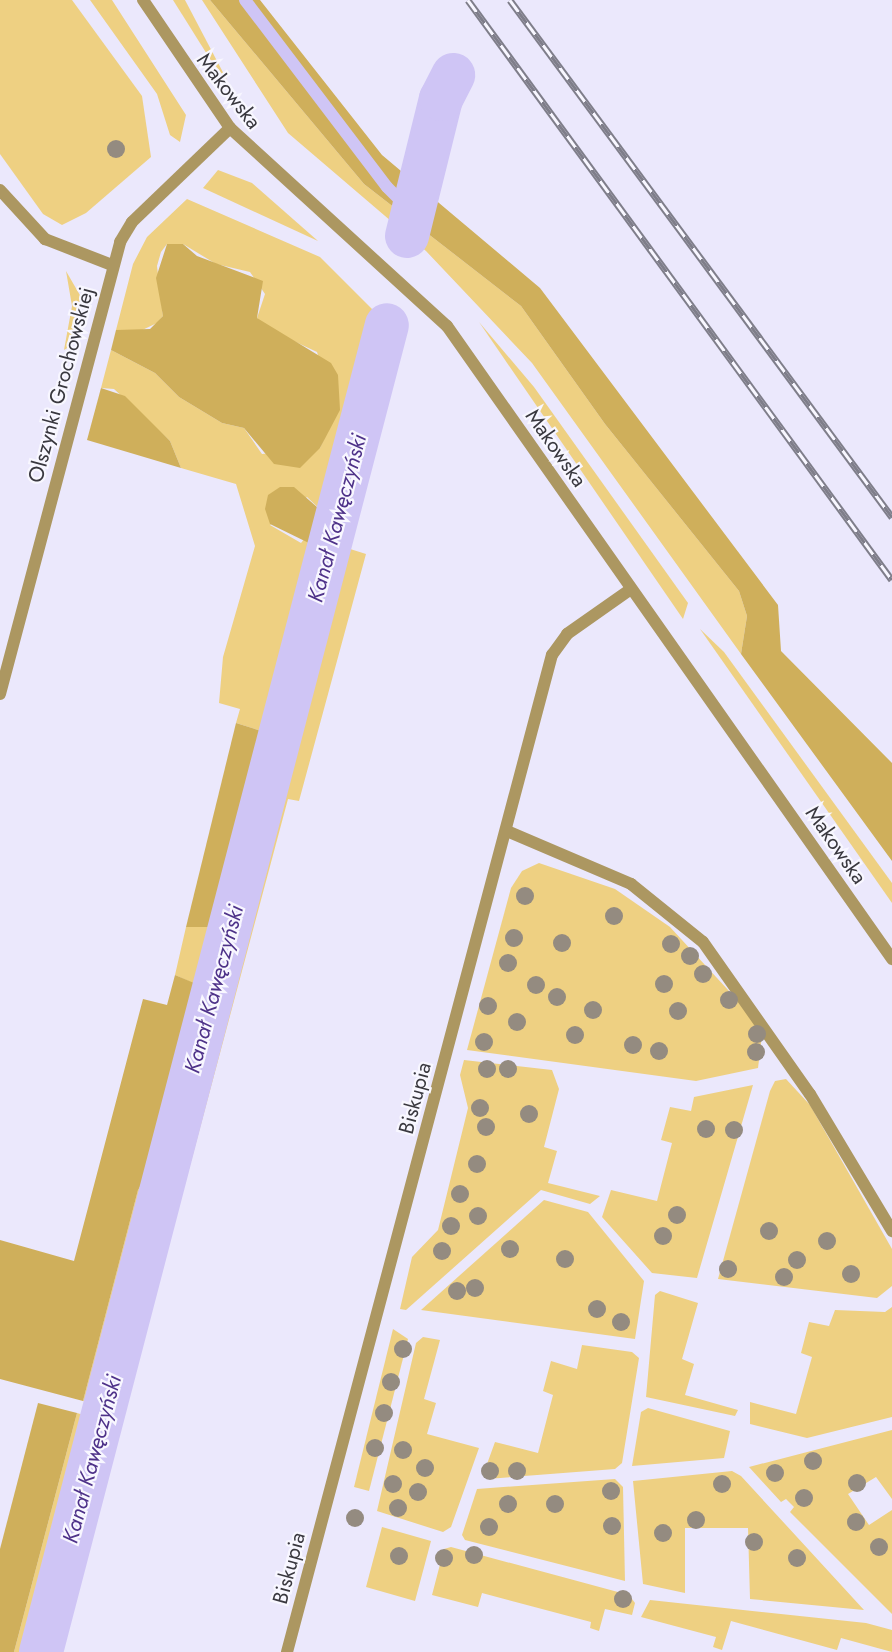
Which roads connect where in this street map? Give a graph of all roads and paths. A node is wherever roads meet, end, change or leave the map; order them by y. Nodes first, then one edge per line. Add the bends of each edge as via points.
1 (143, 0) edge
2 (230, 128) junction
3 (0, 190) edge
4 (112, 265) junction
5 (631, 590) junction
6 (0, 694) edge
7 (507, 831) junction
8 (892, 958) edge
9 (892, 1231) edge
10 (287, 1652) edge

1 - 2 street, Makowska
2 - 4 street, Olszynki Grochowskiej via 132,222
2 - 5 street, Makowska via 447,326
3 - 4 street via 45,239
4 - 6 street, Olszynki Grochowskiej
5 - 7 street, Biskupia via 584,620 555,648
5 - 8 street, Makowska
7 - 9 street via 631,884 703,942 810,1094
7 - 10 street, Biskupia

